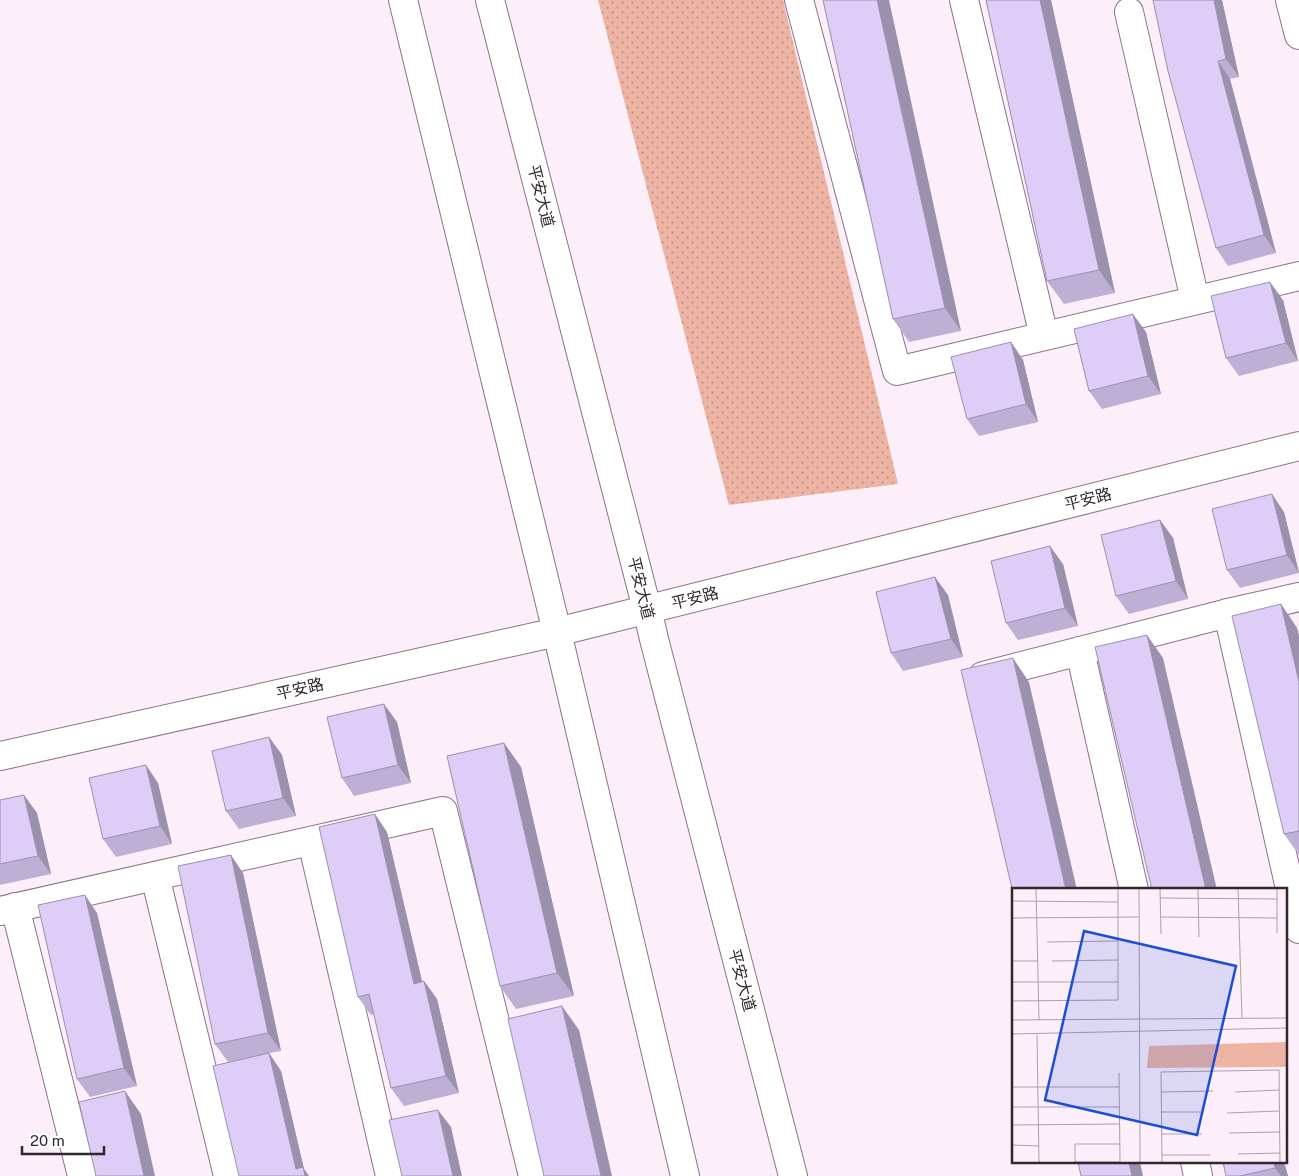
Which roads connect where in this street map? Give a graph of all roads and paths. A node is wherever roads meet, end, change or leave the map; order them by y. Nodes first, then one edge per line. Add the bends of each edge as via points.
1 (403, 0) edge
2 (490, 0) edge
3 (799, 0) edge
4 (964, 0) edge
5 (1290, 0) edge
6 (1129, 12) dead end
7 (1299, 35) edge
8 (1299, 276) edge
9 (1195, 300) junction
10 (1044, 336) junction
11 (1299, 446) edge
12 (1299, 597) edge
13 (647, 610) junction
14 (1228, 613) junction
15 (557, 632) junction
16 (1080, 651) junction
17 (978, 677) edge
18 (0, 756) edge
19 (312, 841) junction
20 (155, 876) junction
21 (1134, 888) edge
22 (8, 909) edge
23 (1299, 929) edge
24 (82, 1176) edge
25 (228, 1176) edge
26 (390, 1176) edge
27 (533, 1176) edge
28 (685, 1176) edge
29 (793, 1176) edge

1 - 15 main road
2 - 13 main road, 平安大道
3 - 10 main road via 897,372
4 - 10 main road
5 - 7 main road
6 - 9 main road
8 - 9 main road
9 - 10 main road
11 - 13 main road, 平安路
12 - 14 main road
13 - 15 main road, 平安路
13 - 29 main road, 平安大道
14 - 16 main road
14 - 23 main road
15 - 18 main road, 平安路
15 - 28 main road
16 - 17 main road
16 - 21 main road
19 - 20 main road
19 - 26 main road
19 - 27 main road via 443,811
20 - 22 main road
20 - 25 main road
22 - 24 main road

